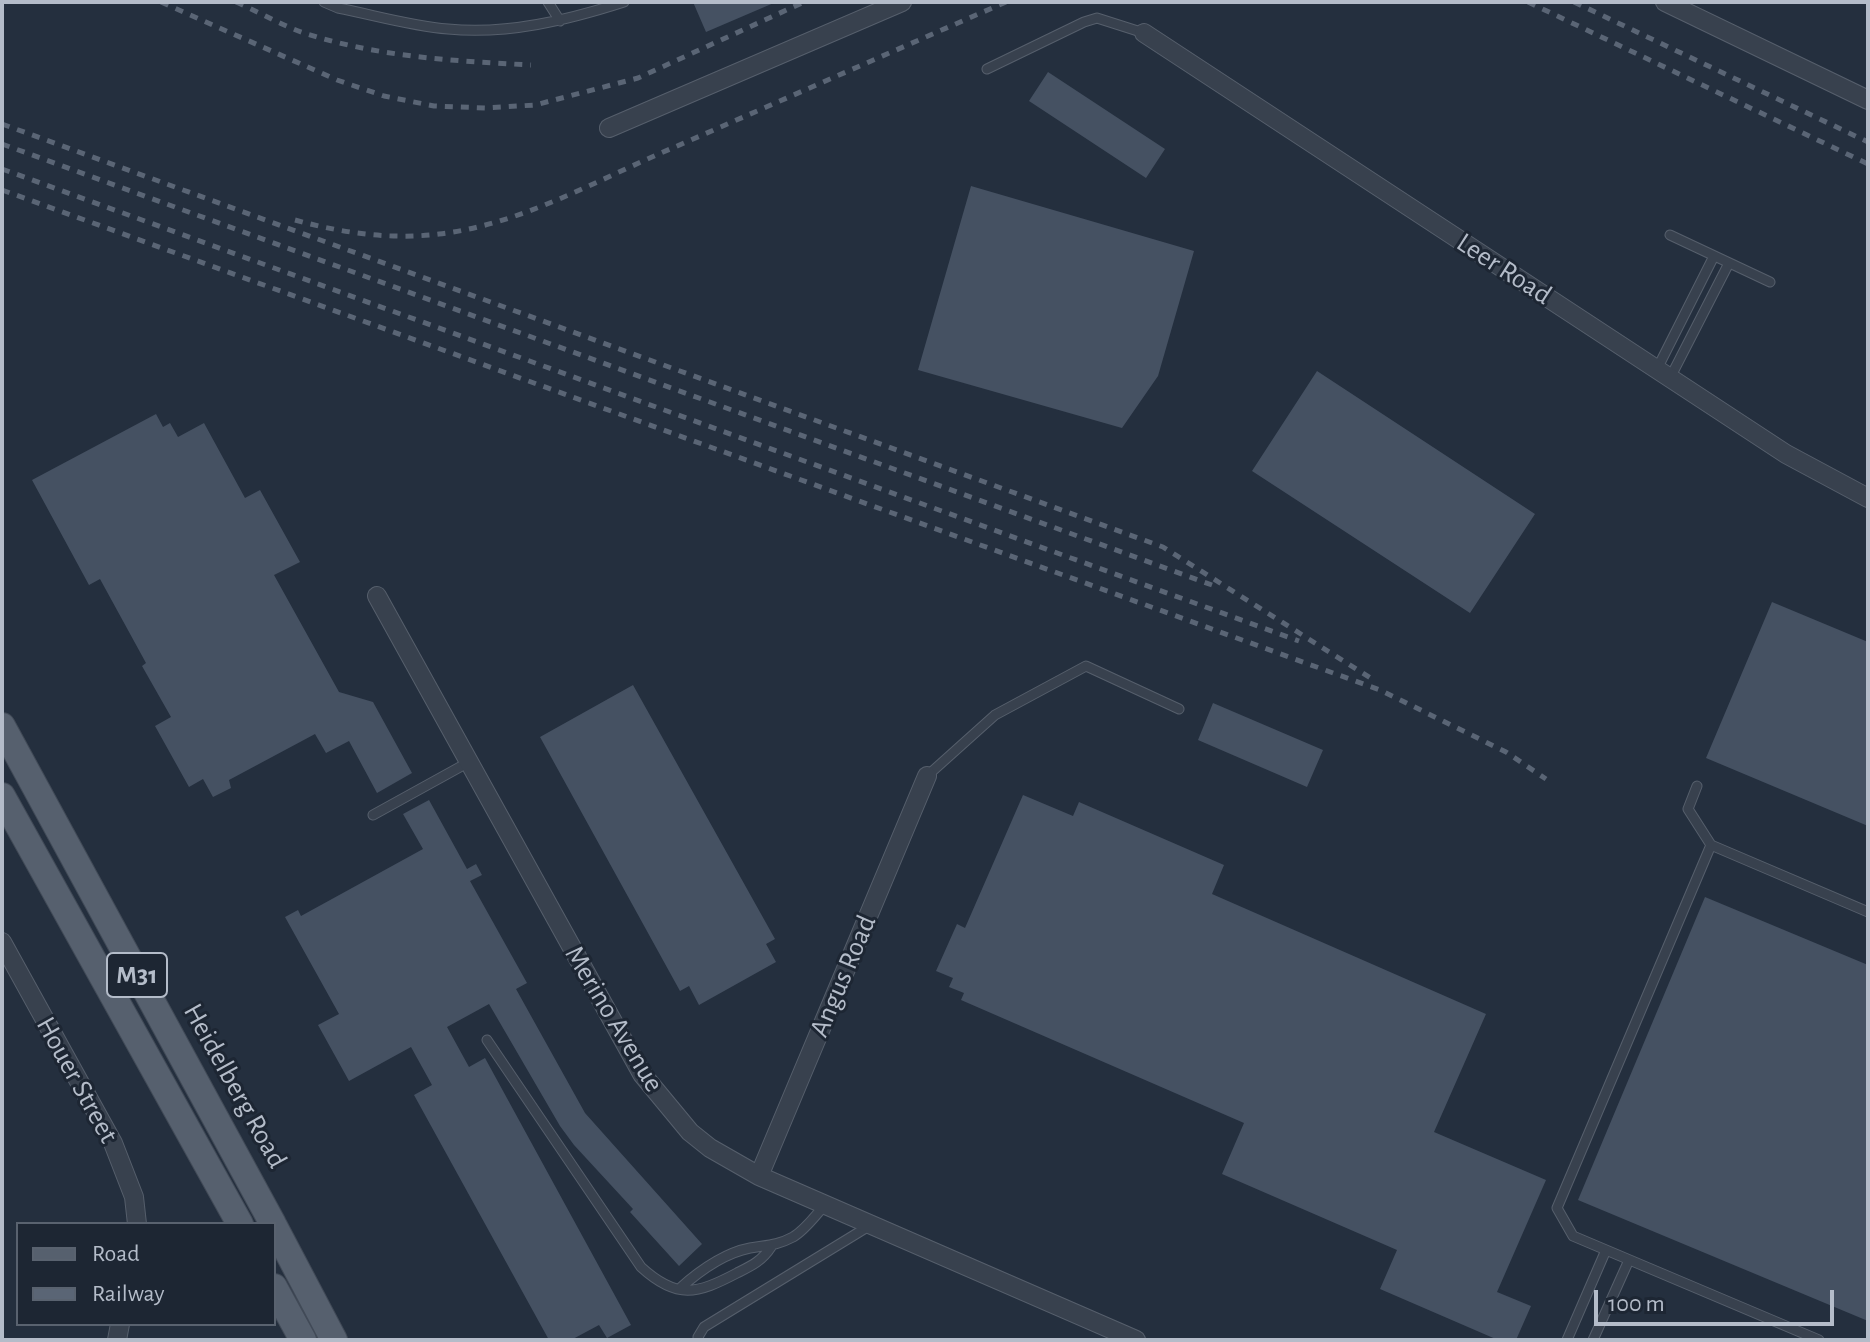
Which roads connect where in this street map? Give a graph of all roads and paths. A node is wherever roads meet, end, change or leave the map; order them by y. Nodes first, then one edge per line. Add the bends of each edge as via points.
1 (324, 2) edge
2 (548, 2) edge
3 (624, 2) edge
4 (902, 2) edge
5 (1665, 2) edge
6 (560, 21) junction
7 (1144, 33) joint
8 (987, 69) dead end
9 (1868, 100) edge
10 (609, 128) dead end
11 (1670, 235) dead end
12 (1714, 256) junction
13 (1729, 263) junction
14 (1770, 282) dead end
15 (1663, 373) junction
16 (1868, 498) edge
17 (377, 596) dead end
18 (1179, 709) dead end
19 (2, 726) edge
20 (469, 762) junction
21 (927, 776) joint
22 (1697, 786) dead end
23 (2, 796) edge
24 (373, 815) dead end
25 (1711, 845) junction
26 (1868, 912) edge
27 (2, 942) edge
28 (487, 1040) dead end
29 (759, 1176) junction
30 (824, 1206) junction
31 (137, 1222) edge
32 (239, 1222) edge
33 (272, 1222) edge
34 (869, 1226) junction
35 (276, 1229) edge
36 (771, 1247) junction
37 (1606, 1250) junction
38 (1629, 1260) junction
39 (679, 1289) junction
40 (276, 1291) edge
41 (697, 1339) edge
42 (303, 1340) edge
43 (334, 1340) edge
44 (1136, 1340) edge
45 (1567, 1340) edge
46 (1593, 1340) edge
47 (1819, 1340) edge

1 - 6 lane via 448,29
2 - 6 lane
3 - 6 lane
4 - 10 street
5 - 9 street
7 - 8 lane via 1097,18
7 - 15 street, Leer Road
11 - 12 lane
12 - 13 lane
12 - 15 lane
13 - 14 lane
13 - 15 lane
15 - 16 street, Leer Road via 1786,454
17 - 20 street, Merino Avenue
18 - 21 lane via 1086,666 995,715
19 - 33 main road, Heidelberg Road / M31
20 - 24 lane
20 - 29 street, Merino Avenue via 642,1074 690,1132
21 - 29 street, Angus Road
22 - 25 lane via 1688,809
23 - 32 main road, M31
25 - 26 lane
25 - 37 lane via 1557,1208 1573,1236
27 - 31 street, Houer Street via 113,1143 134,1197
28 - 39 lane via 641,1267
29 - 30 street, Merino Avenue
30 - 34 street, Merino Avenue
30 - 36 lane via 796,1235
34 - 41 lane via 704,1327
34 - 44 street, Merino Avenue
35 - 43 main road, Heidelberg Road / M31
36 - 39 lane via 735,1253
36 - 39 lane via 761,1260 706,1290
37 - 38 lane
37 - 45 lane
38 - 46 lane
38 - 47 lane
40 - 42 main road

